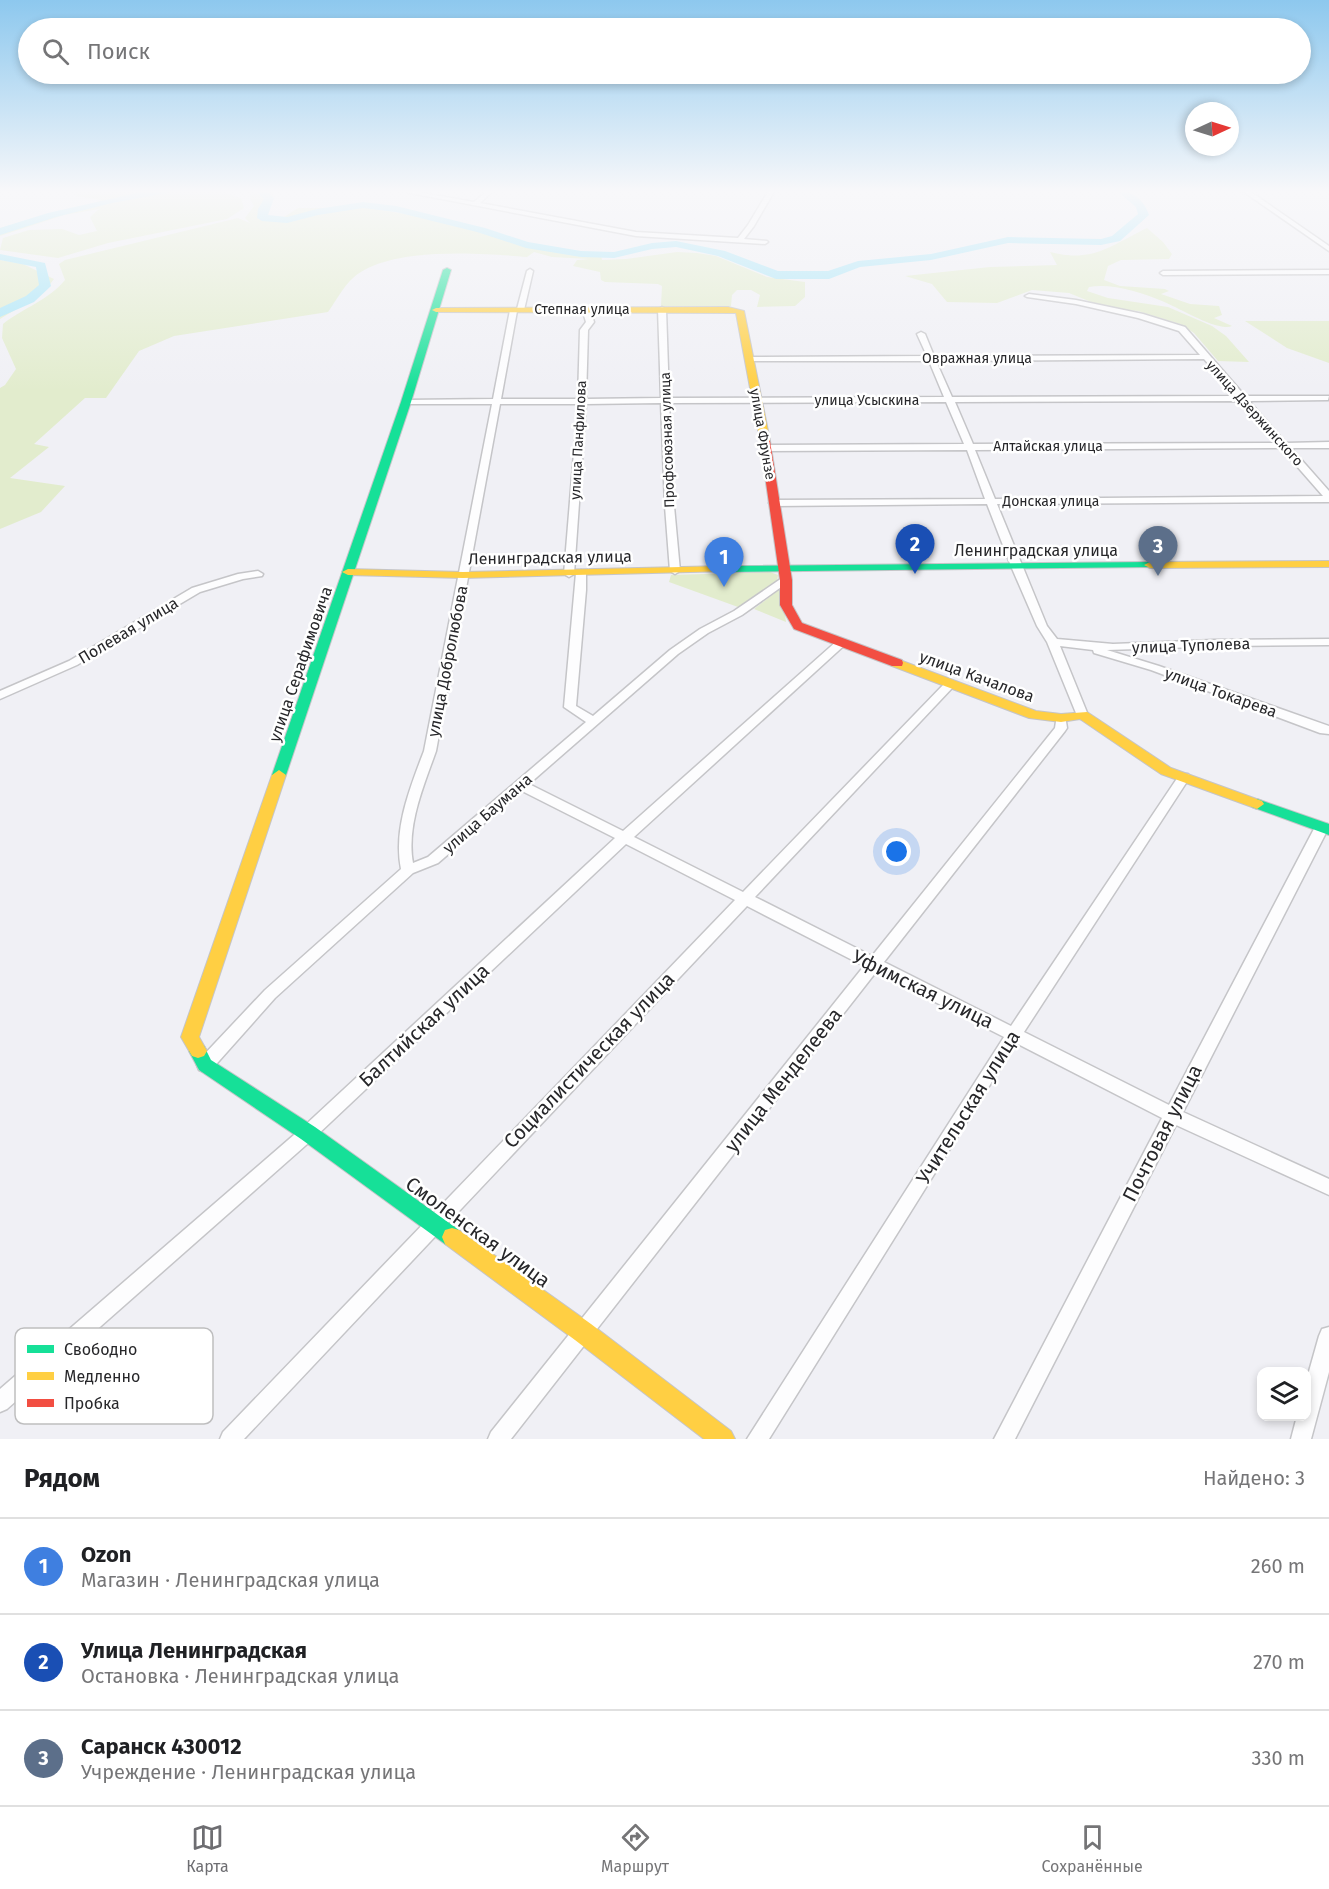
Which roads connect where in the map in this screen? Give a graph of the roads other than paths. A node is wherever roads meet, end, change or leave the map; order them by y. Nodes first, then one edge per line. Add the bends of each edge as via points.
1 (447, 270) dead end
2 (530, 271) dead end
3 (1329, 272) edge
4 (1163, 273) dead end
5 (1029, 296) dead end
6 (586, 309) junction
7 (662, 309) junction
8 (728, 309) joint
9 (436, 310) junction
10 (517, 310) junction
11 (921, 334) dead end
12 (1205, 357) junction
13 (931, 358) junction
14 (750, 359) junction
15 (1242, 398) junction
16 (1328, 398) edge
17 (950, 400) junction
18 (495, 401) junction
19 (666, 401) junction
20 (757, 401) junction
21 (406, 402) junction
22 (582, 402) junction
23 (1329, 445) edge
24 (1284, 446) junction
25 (970, 447) junction
26 (766, 448) junction
27 (1329, 498) edge
28 (991, 501) junction
29 (774, 503) junction
30 (1329, 564) edge
31 (1016, 566) junction
32 (675, 571) junction
33 (348, 572) junction
34 (575, 573) junction
35 (258, 574) dead end
36 (785, 574) junction
37 (463, 575) junction
38 (842, 642) junction
39 (1053, 642) junction
40 (1329, 642) edge
41 (1078, 646) junction
42 (950, 684) junction
43 (0, 695) edge
44 (1082, 715) junction
45 (1061, 718) junction
46 (592, 721) junction
47 (1329, 730) edge
48 (1184, 777) junction
49 (519, 784) junction
50 (1325, 829) edge
51 (626, 837) junction
52 (408, 870) junction
53 (744, 897) junction
54 (874, 965) junction
55 (1014, 1034) junction
56 (205, 1065) junction
57 (1172, 1115) junction
58 (308, 1133) junction
59 (1329, 1187) edge
60 (433, 1223) junction
61 (85, 1328) edge
62 (583, 1332) junction
63 (1329, 1336) edge
64 (15, 1389) edge
65 (0, 1402) edge
66 (230, 1439) edge
67 (498, 1439) edge
68 (723, 1439) edge
69 (757, 1439) edge
70 (1004, 1439) edge
71 (1301, 1439) edge

1 - 9 street, улица Серафимовича
2 - 10 street, улица Добролюбова
3 - 4 street
5 - 12 street, улица Дзержинского via 1076,302 1182,329
6 - 7 street, Степная улица
6 - 10 street, Степная улица
6 - 22 street, улица Панфилова via 590,322 584,330
7 - 8 street, Степная улица
7 - 19 street, Профсоюзная улица
8 - 14 street, улица Фрунзе via 740,311
9 - 10 street, Степная улица
9 - 21 street, улица Серафимовича
10 - 18 street, улица Добролюбова
11 - 13 street
12 - 13 street, Овражная улица
12 - 15 street, улица Дзержинского
13 - 14 street, Овражная улица
13 - 17 street
14 - 20 street, улица Фрунзе
15 - 16 street, улица Усыскина
15 - 17 street, улица Усыскина
15 - 24 street, улица Дзержинского
17 - 20 street, улица Усыскина
17 - 25 street
18 - 21 street, улица Усыскина
18 - 22 street, улица Усыскина
18 - 37 street, улица Добролюбова
19 - 20 street, улица Усыскина
19 - 22 street, улица Усыскина
19 - 32 street, Профсоюзная улица
20 - 26 street, улица Фрунзе
21 - 33 street, улица Серафимовича
22 - 34 street, улица Панфилова
23 - 24 street, Алтайская улица
24 - 25 street, Алтайская улица
24 - 27 street, улица Дзержинского
25 - 26 street, Алтайская улица
25 - 28 street
26 - 29 street, улица Фрунзе
27 - 28 street, Донская улица
28 - 29 street, Донская улица
28 - 31 street
29 - 36 street, улица Фрунзе
30 - 31 street, Ленинградская улица
31 - 36 street, Ленинградская улица
31 - 39 street
32 - 34 street, Ленинградская улица
32 - 36 street, Ленинградская улица
33 - 37 street, Ленинградская улица
33 - 56 street, улица Серафимовича via 190,1037
34 - 37 street, Ленинградская улица
34 - 46 street, улица Панфилова via 580,610 570,707
35 - 43 street, Полевая улица via 196,590 74,663
36 - 38 street, улица Качалова via 785,603 798,626
36 - 46 street, улица Баумана via 738,613 681,647
37 - 52 street, улица Добролюбова via 430,751 412,801 405,860
38 - 42 street, улица Качалова
38 - 51 street, Балтийская улица
39 - 41 street, улица Туполева
39 - 44 street
40 - 41 street, улица Туполева
41 - 47 street, улица Токарева via 1155,668
42 - 45 street, улица Качалова via 1034,714
42 - 53 street, Социалистическая улица
44 - 45 street, улица Качалова
44 - 48 street via 1166,771
45 - 54 street, улица Менделеева via 1061,728
46 - 49 street, улица Баумана
48 - 50 street
48 - 55 street, Учительская улица
49 - 51 street, Уфимская улица
49 - 52 street, улица Баумана via 433,860
50 - 57 street, Почтовая улица
51 - 53 street, Уфимская улица
51 - 58 street, Балтийская улица
52 - 56 street, улица Баумана via 270,994
53 - 54 street, Уфимская улица
53 - 60 street, Социалистическая улица
54 - 55 street, Уфимская улица
54 - 62 street, улица Менделеева
55 - 57 street, Уфимская улица
55 - 69 street, Учительская улица
56 - 58 street, Смоленская улица
57 - 59 street, Уфимская улица
57 - 70 street, Почтовая улица
58 - 60 street, Смоленская улица
58 - 61 street, Балтийская улица
60 - 62 street, Смоленская улица
60 - 66 street, Социалистическая улица
62 - 67 street, улица Менделеева
62 - 68 street, Смоленская улица
63 - 71 street
64 - 65 street, Балтийская улица

